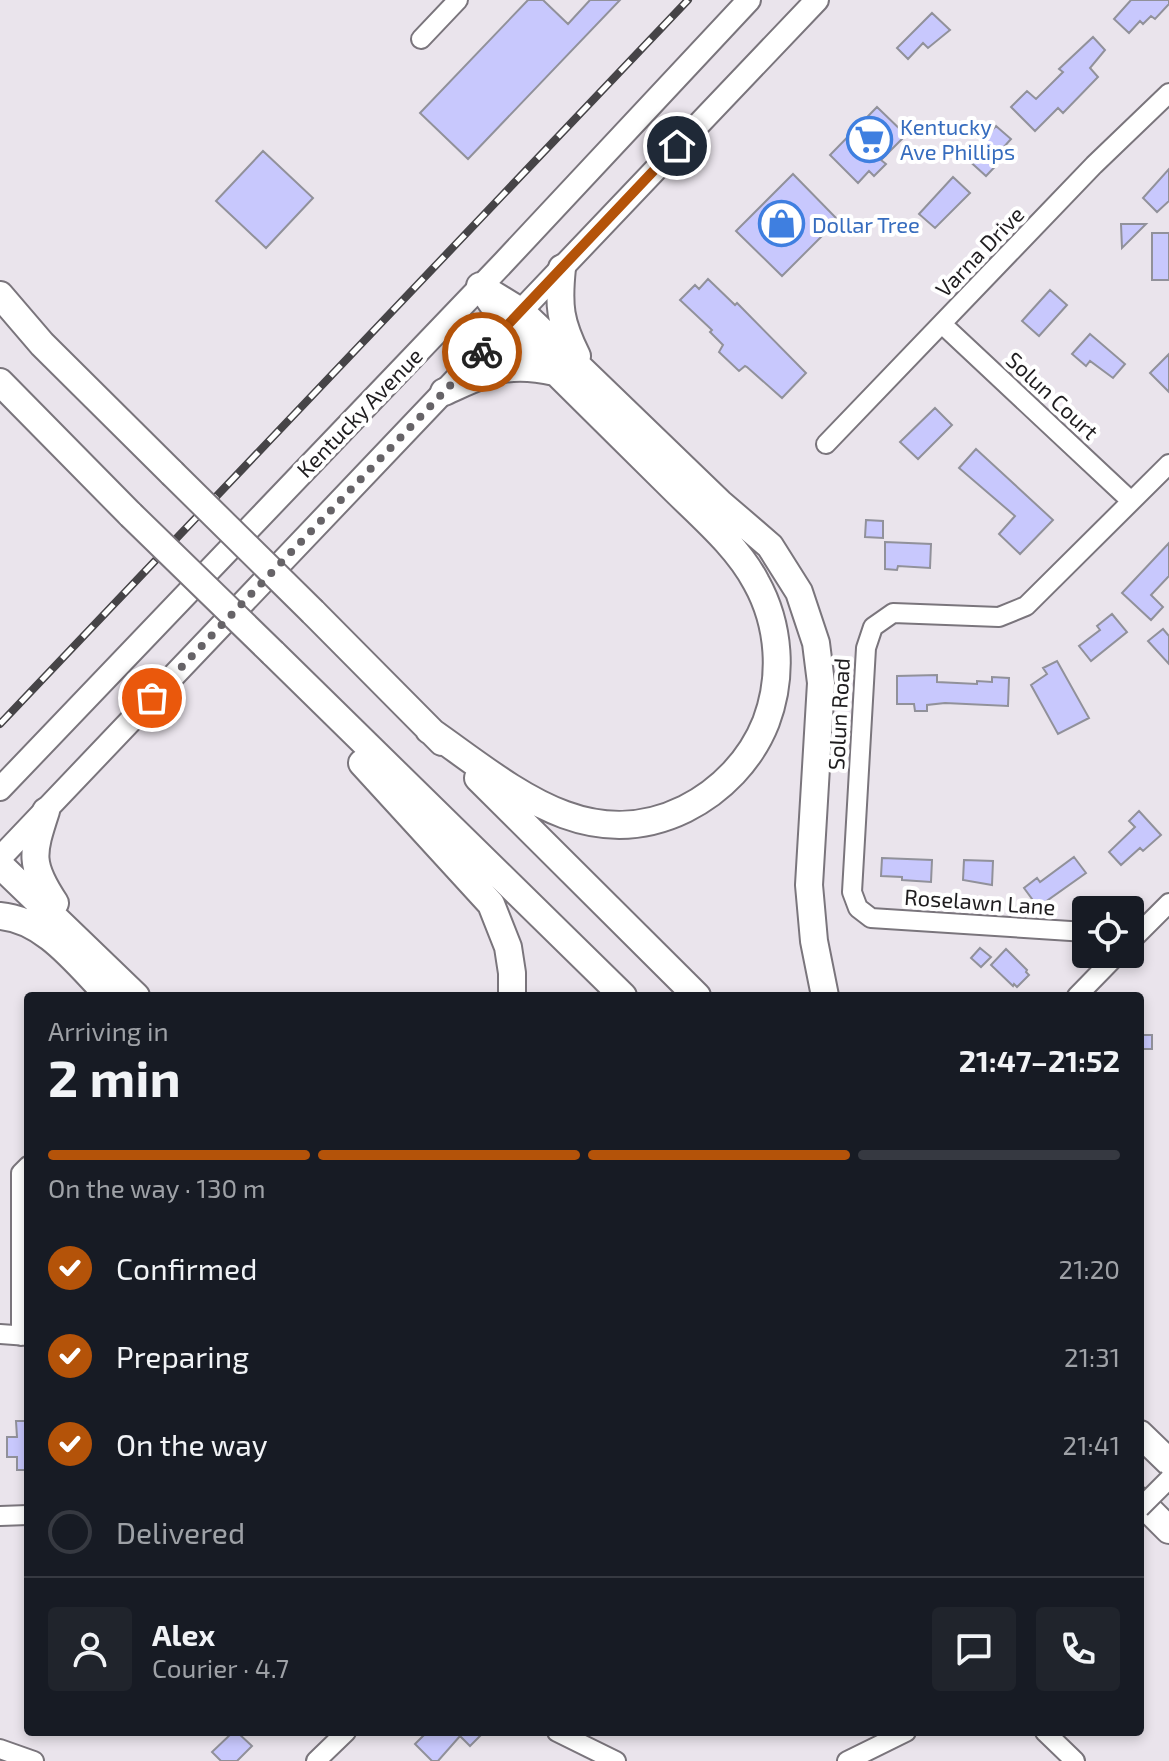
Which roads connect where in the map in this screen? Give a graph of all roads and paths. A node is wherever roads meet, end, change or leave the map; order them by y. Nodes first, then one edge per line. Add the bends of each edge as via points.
1 (458, 0) edge
2 (749, 0) edge
3 (817, 0) edge
4 (421, 39) dead end
5 (1169, 93) edge
6 (562, 268) junction
7 (480, 286) junction
8 (0, 295) edge
9 (515, 319) junction
10 (942, 324) junction
11 (584, 370) junction
12 (555, 372) junction
13 (0, 382) edge
14 (444, 392) junction
15 (826, 444) dead end
16 (1169, 464) edge
17 (1131, 501) junction
18 (293, 672) junction
19 (429, 730) junction
20 (0, 789) edge
21 (46, 811) junction
22 (0, 858) edge
23 (0, 865) edge
24 (0, 888) edge
25 (1169, 903) edge
26 (0, 916) edge
27 (871, 918) joint
28 (39, 927) junction
29 (1144, 927) edge
30 (1072, 931) edge
31 (79, 940) junction
32 (1104, 968) edge
33 (105, 992) edge
34 (132, 992) edge
35 (512, 992) edge
36 (619, 992) edge
37 (693, 992) edge
38 (824, 992) edge
39 (1081, 992) edge
40 (24, 1170) edge
41 (0, 1334) edge
42 (24, 1336) edge
43 (1144, 1438) edge
44 (1169, 1462) edge
45 (1169, 1479) edge
46 (1144, 1504) edge
47 (1144, 1505) edge
48 (24, 1515) edge
49 (0, 1516) edge
50 (1169, 1530) edge
51 (342, 1736) edge
52 (565, 1736) edge
53 (898, 1736) edge
54 (1049, 1736) edge
55 (0, 1749) edge
56 (34, 1761) edge
57 (316, 1761) edge
58 (616, 1761) edge
59 (847, 1761) edge
60 (1075, 1761) edge

1 - 4 street
2 - 7 main road, Kentucky Avenue
3 - 6 main road
5 - 10 street, Varna Drive
6 - 9 main road
6 - 11 highway via 560,313
7 - 9 highway
7 - 20 main road, Kentucky Avenue
8 - 19 highway, bridge via 42,344
9 - 11 highway
9 - 12 highway
9 - 14 main road
10 - 15 street, Varna Drive
10 - 17 street, Solun Court
11 - 38 highway via 770,546 804,605 821,683 809,885
12 - 14 highway via 507,367
12 - 19 highway via 687,502 755,578 776,642 771,708 748,755 721,785 688,808 638,824 585,822 549,810
13 - 18 highway, bridge
14 - 21 main road
16 - 17 street, Solun Road
17 - 27 street, Solun Road via 1026,606 999,617 893,613 873,627 866,648 852,892 858,908
18 - 35 highway via 306,702 491,904 508,947
18 - 36 highway
19 - 37 highway
21 - 22 main road
21 - 31 highway via 36,849 37,872
23 - 31 highway
24 - 28 highway
25 - 29 street
26 - 28 highway
27 - 30 street, Roselawn Lane
28 - 33 highway
31 - 34 highway
32 - 39 street
40 - 42 street
41 - 42 street
43 - 44 highway
45 - 46 street, bridge
47 - 50 highway
48 - 49 street
51 - 57 street
52 - 58 street
53 - 59 street
54 - 60 street
55 - 56 street

